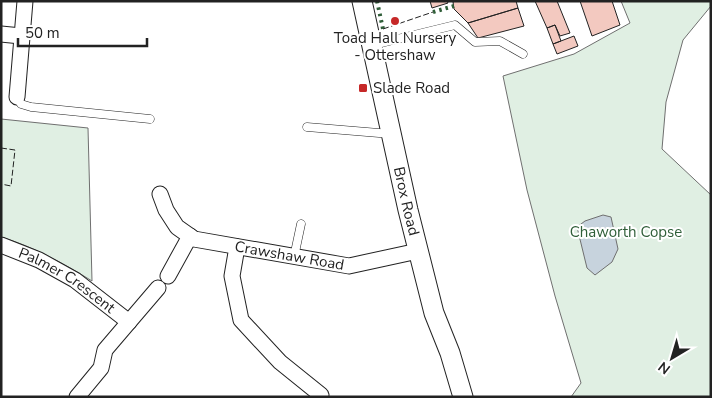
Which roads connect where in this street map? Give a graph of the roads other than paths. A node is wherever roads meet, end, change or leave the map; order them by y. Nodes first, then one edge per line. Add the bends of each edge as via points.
1 (24, 1) edge
2 (362, 1) edge
3 (1, 34) edge
4 (21, 36) junction
5 (371, 45) junction
6 (523, 54) dead end
7 (17, 97) joint
8 (150, 119) dead end
9 (307, 126) dead end
10 (391, 134) junction
11 (160, 194) dead end
12 (301, 224) dead end
13 (190, 236) junction
14 (1, 245) edge
15 (237, 247) junction
16 (418, 251) junction
17 (294, 257) junction
18 (129, 322) junction
19 (320, 395) dead end
20 (77, 397) edge
21 (463, 397) edge

1 - 4 street
2 - 5 street, Brox Road
3 - 4 street
4 - 7 street
5 - 6 lane via 455,25 475,42 500,41
5 - 10 street, Brox Road
7 - 8 lane via 21,104 31,107
9 - 10 lane
10 - 16 street, Brox Road
11 - 13 street, Crawshaw Road via 177,227
12 - 17 lane
13 - 15 street, Crawshaw Road
13 - 18 street via 163,282
14 - 18 street, Palmer Crescent via 39,260 75,280
15 - 17 street, Crawshaw Road
15 - 19 street via 232,276 241,320 280,362
16 - 17 street, Crawshaw Road via 349,266
16 - 21 street, Brox Road via 434,313
18 - 20 street via 105,350 101,368

